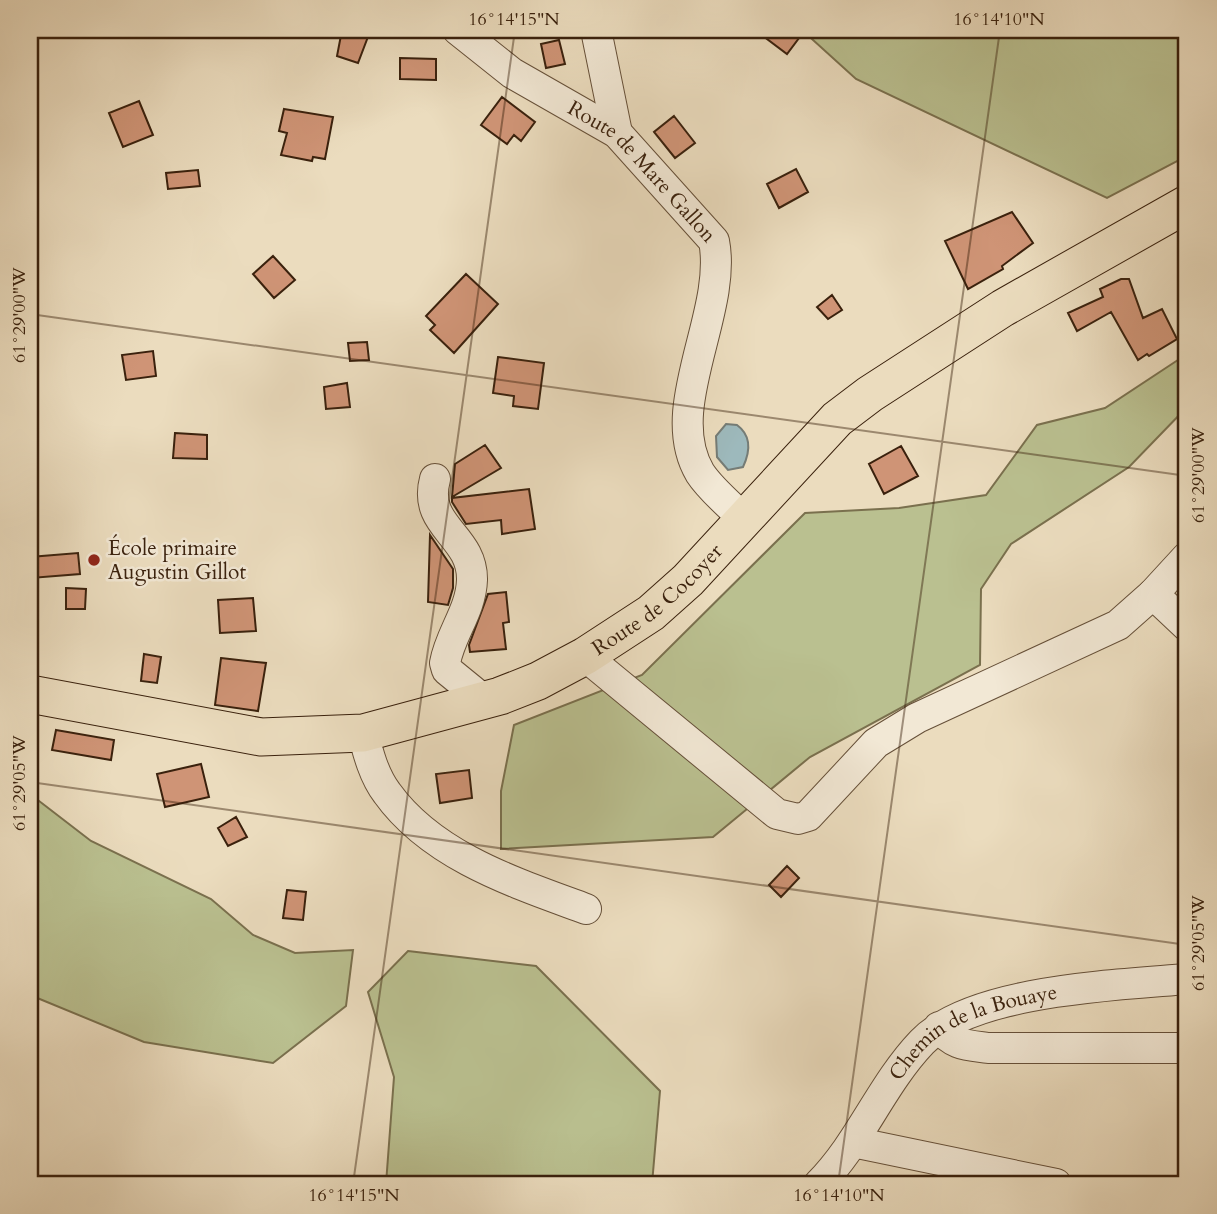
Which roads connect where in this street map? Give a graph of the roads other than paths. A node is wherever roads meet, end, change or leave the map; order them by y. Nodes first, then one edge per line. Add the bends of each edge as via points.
1 (458, 30) edge
2 (596, 30) edge
3 (617, 133) junction
4 (1187, 204) edge
5 (435, 479) dead end
6 (745, 520) junction
7 (1187, 557) edge
8 (1153, 594) junction
9 (1187, 626) edge
10 (585, 656) junction
11 (30, 694) edge
12 (485, 701) junction
13 (363, 733) junction
14 (586, 909) dead end
15 (1187, 979) edge
16 (939, 1027) junction
17 (1187, 1048) edge
18 (853, 1142) junction
19 (819, 1184) edge
20 (1056, 1184) edge

1 - 3 street, Route de Mare Gallon via 512,73
2 - 3 street
3 - 6 street, Route de Mare Gallon via 714,241 718,261 715,285 690,399 689,434 701,475
4 - 6 main road, Route de Cocoyer via 1003,308 870,394 837,419
5 - 12 street via 432,493 437,516 469,555 472,580 469,602 445,663 447,670
6 - 10 main road, Route de Cocoyer via 651,613
7 - 8 street
8 - 9 street
8 - 10 street via 1118,625 917,718 876,743 808,816 798,819 777,814
10 - 12 main road, Route de Cocoyer via 538,681
11 - 13 main road, Route de Cocoyer via 261,737
12 - 13 main road, Route de Cocoyer
13 - 14 street via 386,793 417,824 493,874
15 - 16 street, Chemin de la Bouaye via 1056,991 984,1009
16 - 17 street via 958,1045 988,1048
16 - 18 street, Chemin de la Bouaye via 921,1043
18 - 19 street, Chemin de la Bouaye
18 - 20 street

